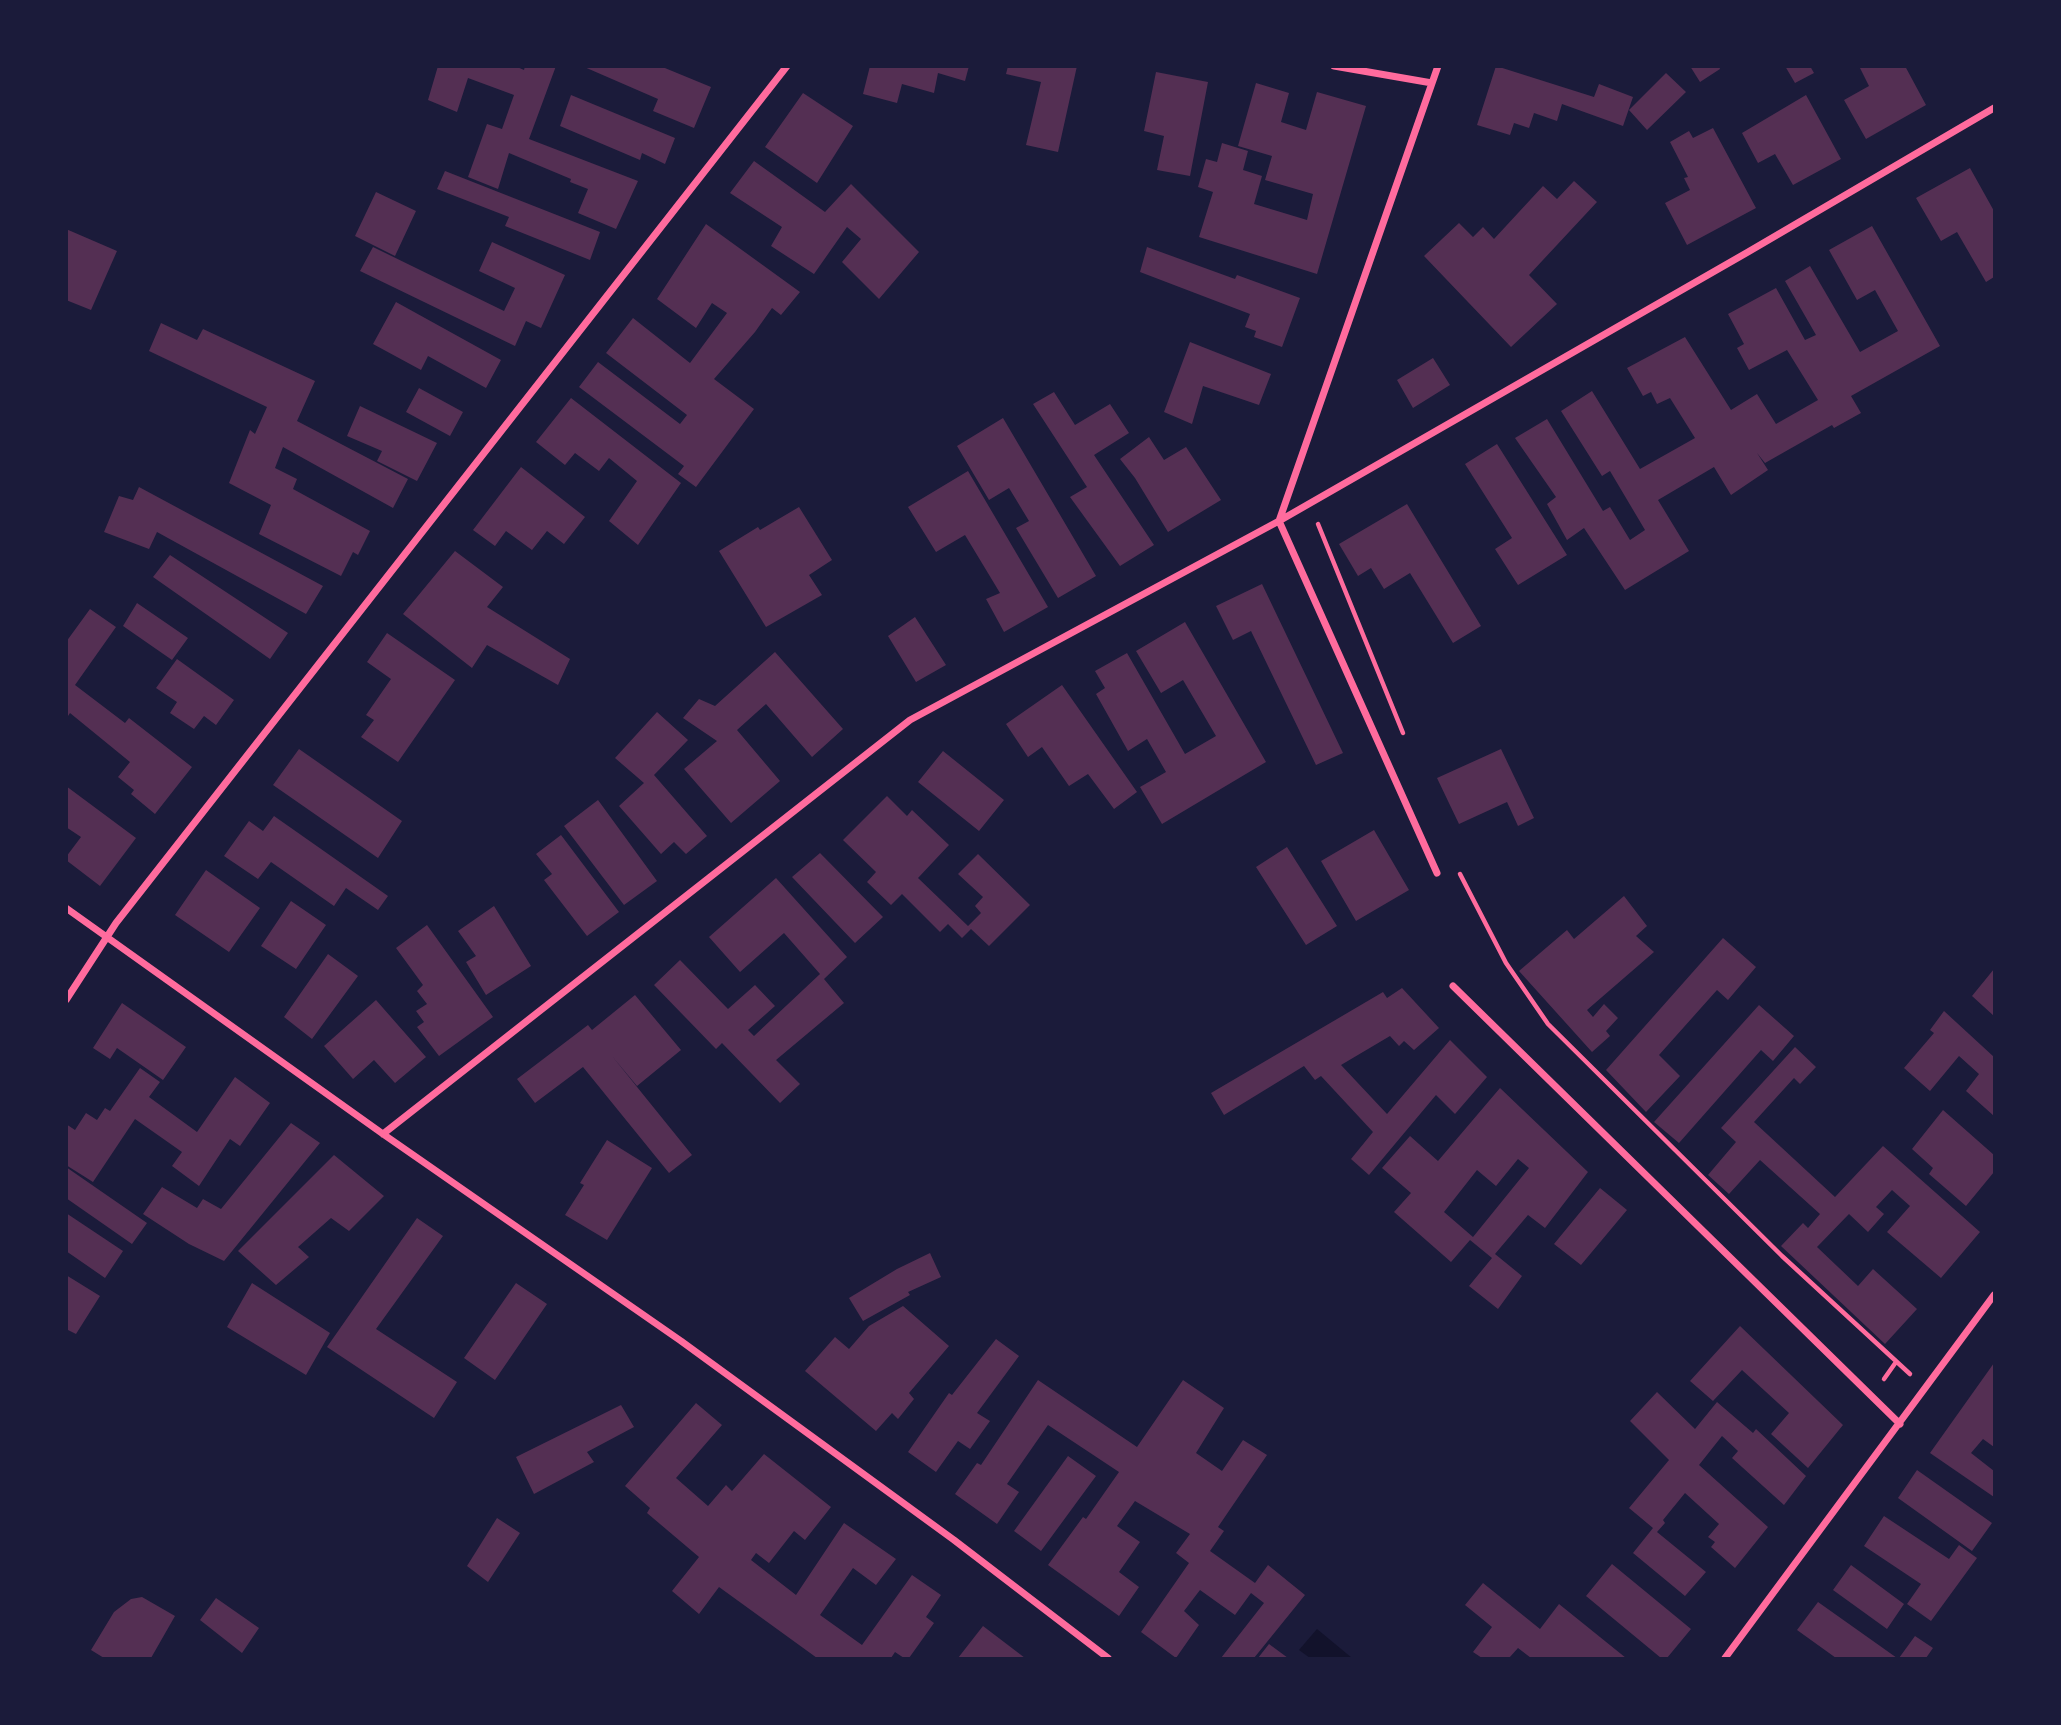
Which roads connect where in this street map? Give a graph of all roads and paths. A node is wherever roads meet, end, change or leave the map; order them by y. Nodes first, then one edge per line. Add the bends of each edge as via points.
1 (788, 66) edge
2 (1334, 66) edge
3 (1438, 66) edge
4 (1432, 83) junction
5 (1994, 108) edge
6 (1309, 504) junction
7 (1279, 521) junction
8 (1406, 742) dead end
9 (1457, 868) dead end
10 (1437, 873) dead end
11 (66, 908) edge
12 (106, 936) junction
13 (1453, 986) dead end
14 (66, 1000) edge
15 (383, 1134) junction
16 (1994, 1295) edge
17 (1926, 1388) junction
18 (1900, 1424) junction
19 (1108, 1658) edge
20 (1725, 1658) edge

1 - 12 street
2 - 4 street
3 - 4 street
4 - 7 street
5 - 6 street
6 - 7 street
6 - 8 path
7 - 10 street
7 - 15 street via 911,720
9 - 17 path via 1506,963 1548,1024 1782,1256
11 - 12 street
12 - 14 street
12 - 15 street
13 - 18 street
15 - 19 street via 692,1349
16 - 17 street
17 - 18 street
18 - 20 street

